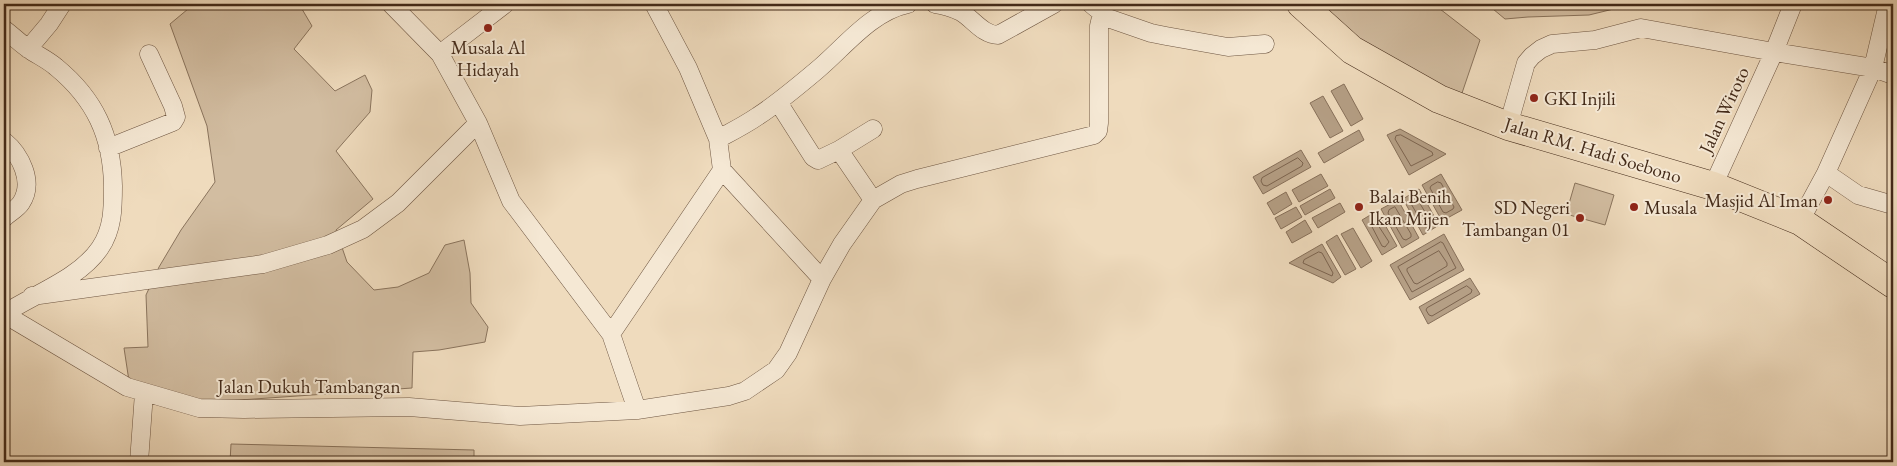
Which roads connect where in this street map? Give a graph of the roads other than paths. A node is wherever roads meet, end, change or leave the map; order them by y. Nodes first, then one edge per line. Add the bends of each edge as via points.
1 (62, 4) edge
2 (391, 4) edge
3 (505, 4) edge
4 (654, 4) edge
5 (908, 4) edge
6 (935, 4) edge
7 (1054, 4) edge
8 (1301, 4) edge
9 (1793, 4) edge
10 (1888, 4) edge
11 (1097, 10) edge
12 (4, 29) edge
13 (1265, 44) dead end
14 (28, 49) junction
15 (1774, 52) junction
16 (149, 54) dead end
17 (440, 54) junction
18 (1873, 68) junction
19 (1893, 75) edge
20 (778, 102) junction
21 (478, 124) junction
22 (1508, 126) junction
23 (873, 129) dead end
24 (718, 139) junction
25 (108, 148) junction
26 (7, 149) edge
27 (839, 150) junction
28 (722, 170) junction
29 (1826, 173) junction
30 (1713, 186) junction
31 (873, 200) junction
32 (1892, 202) edge
33 (4, 218) edge
34 (1800, 221) junction
35 (822, 279) junction
36 (1893, 284) edge
37 (32, 296) junction
38 (4, 314) edge
39 (611, 334) junction
40 (144, 393) junction
41 (638, 410) junction
42 (139, 462) edge

1 - 14 street
2 - 17 street
3 - 17 street
4 - 24 street via 688,68
5 - 20 street via 886,12 870,23
6 - 7 street via 963,13 994,35
8 - 22 main road, Jalan RM. Hadi Soebono via 1359,54 1439,99
9 - 15 street, Jalan Wiroto
10 - 18 street
11 - 13 street via 1166,36 1228,47
11 - 31 street via 1099,123 1094,135 917,179
12 - 14 street
14 - 25 street via 55,66 84,93 102,124
15 - 18 street
15 - 22 street, Jalan Wiroto via 1641,28 1594,40 1552,44 1541,48 1526,63
15 - 30 street, Jalan Wiroto
16 - 25 street via 176,117 172,122
17 - 21 street
18 - 19 street
18 - 29 street
20 - 24 street
20 - 27 street via 818,160
21 - 37 street via 398,203 363,229 328,245 263,264
21 - 39 street via 510,201
22 - 30 main road, Jalan RM. Hadi Soebono
23 - 27 street
24 - 28 street
25 - 37 street via 112,164 111,228 100,248 83,266
26 - 33 street via 25,172 25,194 21,204
27 - 31 street
28 - 35 street
28 - 39 street
29 - 32 street via 1858,195
29 - 34 street
30 - 34 main road, Jalan RM. Hadi Soebono
31 - 35 street, Jalan Dukuh Tambangan
34 - 36 main road, Jalan RM. Hadi Soebono
35 - 41 street, Jalan Dukuh Tambangan via 788,353 764,380 746,391 729,396
37 - 38 street
38 - 40 street, Jalan Dukuh Tambangan via 127,387
39 - 41 street
40 - 41 street, Jalan Dukuh Tambangan via 200,408 408,407 520,416
40 - 42 street

